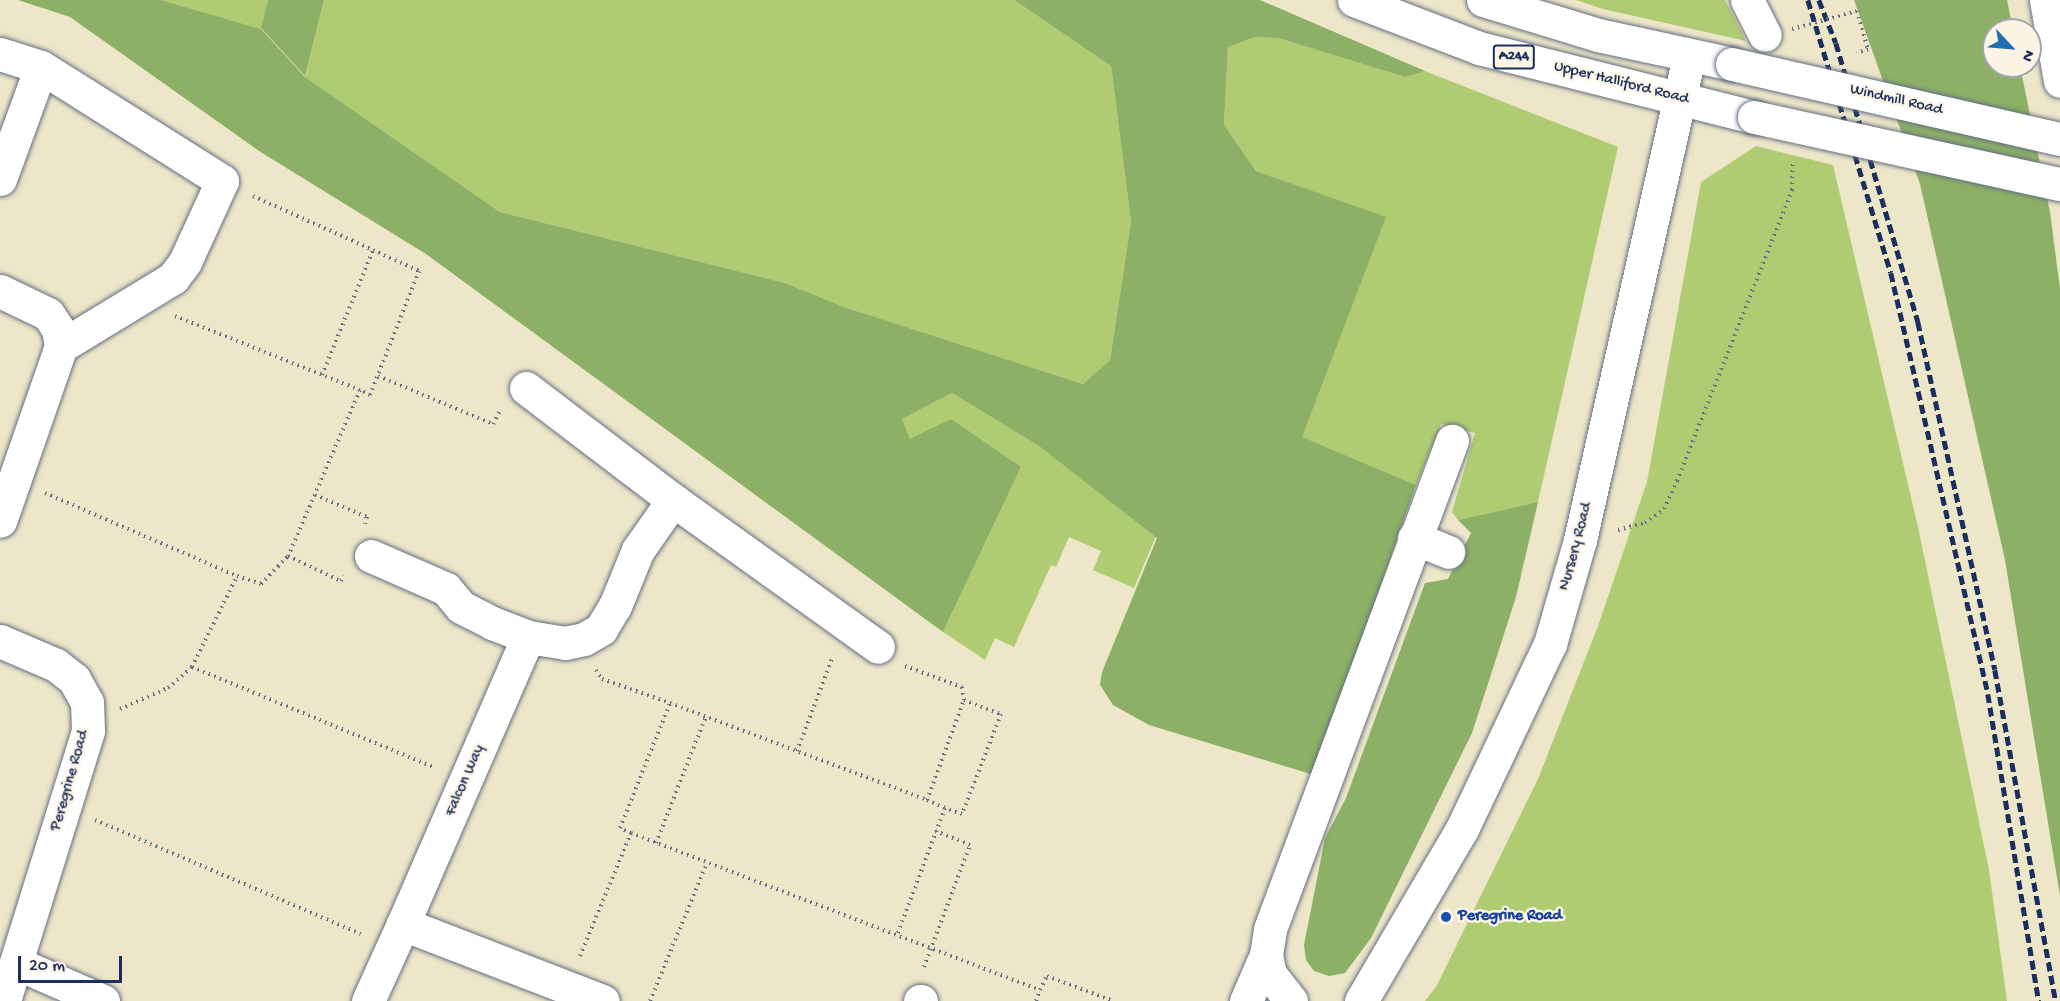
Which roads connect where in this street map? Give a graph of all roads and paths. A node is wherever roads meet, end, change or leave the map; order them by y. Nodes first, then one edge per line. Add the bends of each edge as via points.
1 (1354, 0) edge
2 (1483, 0) edge
3 (1747, 0) edge
4 (2046, 0) edge
5 (1778, 32) joint
6 (1857, 53) dead end
7 (0, 54) edge
8 (1689, 55) junction
9 (41, 67) junction
10 (2060, 81) edge
11 (1679, 98) junction
12 (2060, 140) edge
13 (1793, 148) dead end
14 (0, 178) edge
15 (222, 181) junction
16 (2060, 184) edge
17 (373, 250) junction
18 (0, 291) edge
19 (138, 301) junction
20 (61, 346) junction
21 (322, 375) junction
22 (378, 376) junction
23 (526, 388) joint
24 (360, 390) junction
25 (1452, 441) dead end
26 (15, 480) junction
27 (315, 495) junction
28 (673, 500) junction
29 (0, 521) edge
30 (1414, 538) junction
31 (1580, 540) junction
32 (360, 552) junction
33 (1448, 552) dead end
34 (288, 556) junction
35 (237, 576) junction
36 (851, 628) junction
37 (528, 637) junction
38 (0, 641) edge
39 (576, 641) junction
40 (878, 647) joint
41 (192, 667) junction
42 (964, 700) junction
43 (670, 703) junction
44 (117, 711) dead end
45 (706, 716) junction
46 (797, 751) junction
47 (466, 781) junction
48 (927, 800) junction
49 (65, 808) junction
50 (945, 808) junction
51 (936, 831) junction
52 (631, 833) junction
53 (656, 843) junction
54 (707, 862) junction
55 (897, 935) junction
56 (398, 936) junction
57 (931, 948) junction
58 (1266, 955) junction
59 (16, 963) junction
60 (567, 987) junction
61 (1041, 990) junction
62 (4, 1001) edge
63 (103, 1001) edge
64 (368, 1001) edge
65 (603, 1001) edge
66 (650, 1001) edge
67 (921, 1001) edge
68 (1036, 1001) edge
69 (1113, 1001) edge
70 (1246, 1001) edge
71 (1291, 1001) edge
72 (1361, 1001) edge

1 - 11 main road, Upper Halliford Road / A244 via 1479,48
2 - 8 main road via 1598,35
3 - 5 main road
4 - 10 main road
5 - 6 path, bridge via 1857,11 1868,50
7 - 9 main road
8 - 11 main road, Nursery Road
8 - 12 main road, Windmill Road, bridge
9 - 14 main road
9 - 15 main road
11 - 16 main road, Upper Halliford Road / A244, bridge
11 - 31 main road, Nursery Road
13 - 31 path via 1792,190 1664,509 1645,523
15 - 17 path
15 - 19 main road via 185,262 173,278
17 - 21 path
17 - 22 path via 419,272
18 - 20 main road via 48,314 58,329
19 - 20 main road
19 - 21 path
20 - 26 main road
21 - 24 path
22 - 23 path via 493,424 516,382
22 - 24 path via 370,395
23 - 28 main road
24 - 27 path
25 - 30 main road
26 - 29 main road
26 - 35 path
27 - 32 path via 367,517
27 - 34 path
28 - 36 main road
28 - 39 main road via 638,550 601,629
30 - 33 main road
30 - 58 main road via 1281,897
31 - 72 main road, Nursery Road via 1550,644 1505,745 1462,829
32 - 34 path via 341,581
32 - 37 main road via 446,589 461,607
34 - 35 path via 261,584
35 - 41 path
36 - 40 main road
36 - 46 path via 835,651
37 - 39 main road
37 - 47 main road, Falcon Way
38 - 49 main road, Peregrine Road via 56,664 74,679 87,702 88,731
39 - 43 path via 602,678
40 - 42 path via 883,657 962,687
41 - 44 path via 168,688
41 - 47 path
42 - 48 path
42 - 50 path via 1001,714 962,814
43 - 45 path
43 - 52 path via 620,828
45 - 46 path
45 - 53 path
46 - 48 path
47 - 56 main road, Falcon Way
48 - 50 path
49 - 56 path
49 - 59 main road, Peregrine Road
50 - 51 path
51 - 55 path
51 - 57 path via 970,844
52 - 53 path
52 - 60 path
53 - 54 path
54 - 55 path
54 - 66 path
55 - 57 path
56 - 60 main road
56 - 64 main road
57 - 61 path
57 - 67 path via 913,998
58 - 70 main road
58 - 71 main road via 1270,974
59 - 62 main road, Peregrine Road
59 - 63 main road
60 - 65 main road
61 - 68 path
61 - 69 path via 1047,976

